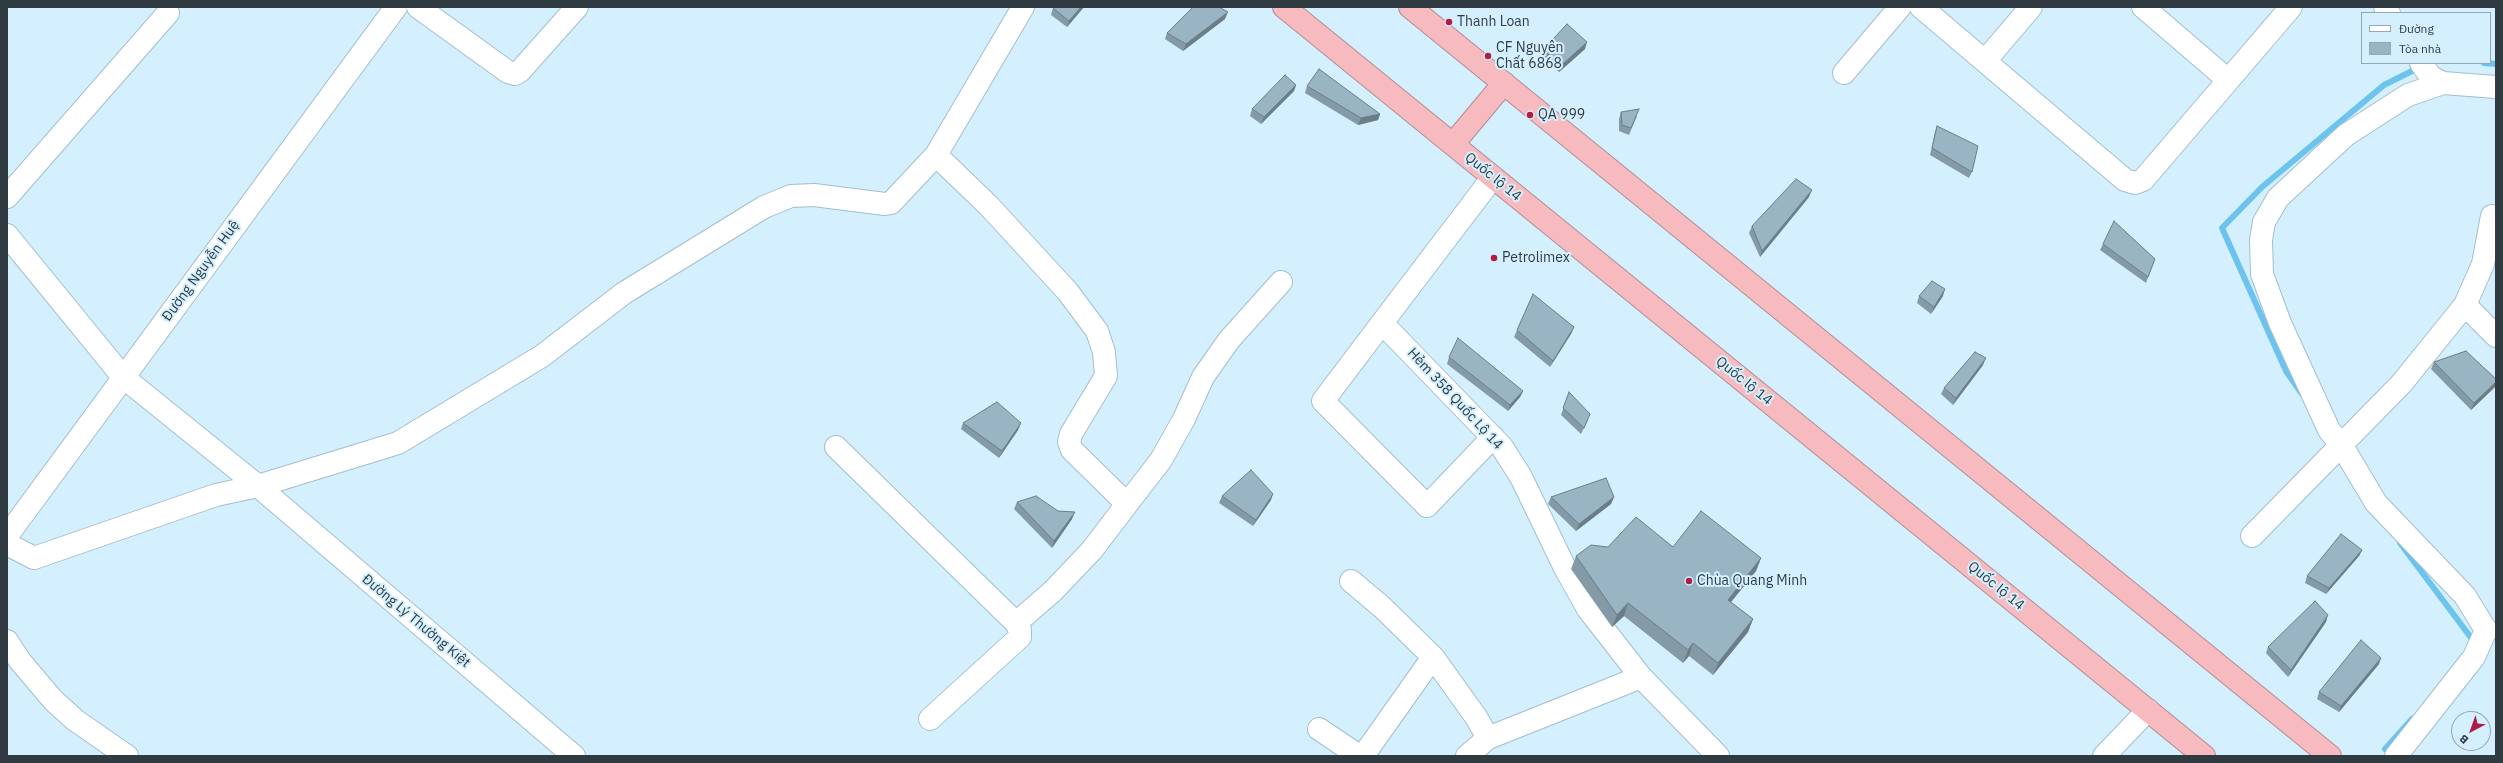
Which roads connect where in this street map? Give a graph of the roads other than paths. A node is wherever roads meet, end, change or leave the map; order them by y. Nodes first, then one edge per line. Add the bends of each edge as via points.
1 (396, 7) edge
2 (418, 7) edge
3 (577, 7) edge
4 (1023, 7) edge
5 (1284, 7) edge
6 (1410, 7) edge
7 (1900, 7) edge
8 (1921, 7) edge
9 (2031, 7) edge
10 (2143, 7) edge
11 (2291, 7) edge
12 (168, 13) dead end
13 (1985, 61) junction
14 (1844, 73) dead end
15 (2431, 73) edge
16 (2228, 80) junction
17 (1504, 83) junction
18 (2496, 87) edge
19 (1453, 144) junction
20 (936, 155) junction
21 (1493, 177) junction
22 (7, 197) edge
23 (2492, 216) dead end
24 (7, 235) edge
25 (1281, 282) dead end
26 (2464, 305) junction
27 (1382, 323) junction
28 (2496, 336) edge
29 (123, 377) junction
30 (1493, 438) junction
31 (836, 447) dead end
32 (2336, 452) junction
33 (258, 486) junction
34 (1127, 504) junction
35 (7, 536) edge
36 (2252, 536) dead end
37 (7, 544) edge
38 (1351, 581) dead end
39 (1016, 623) junction
40 (7, 640) edge
41 (1433, 657) junction
42 (1641, 677) junction
43 (2148, 710) junction
44 (930, 719) dead end
45 (1319, 729) dead end
46 (1477, 750) edge
47 (127, 756) edge
48 (574, 756) edge
49 (1359, 756) edge
50 (1363, 756) edge
51 (1718, 756) edge
52 (2104, 756) edge
53 (2204, 756) edge
54 (2330, 756) edge
55 (2396, 756) edge

1 - 29 street, Đường Nguyễn Huệ
2 - 3 street via 508,72 515,74
4 - 20 street
5 - 19 highway, Quốc lộ 14
6 - 17 highway
7 - 14 street
8 - 13 street
9 - 13 street
10 - 16 street
11 - 16 street
12 - 22 street
13 - 16 street via 2124,180 2135,183 2143,180
15 - 18 street
15 - 32 street via 2408,95 2346,135 2278,198 2264,222 2261,240 2262,274 2280,323 2329,430
17 - 19 highway
17 - 54 highway
19 - 21 highway, Quốc lộ 14
20 - 33 street via 891,203 814,195 792,196 764,207 624,293 542,356 398,443
20 - 34 street via 989,206 1052,275 1085,313 1097,332 1104,352 1106,376 1071,434 1069,442 1072,450
21 - 27 street
21 - 43 highway, Quốc lộ 14
23 - 26 street via 2483,264
24 - 29 street, Đường Lý Thường Kiệt
25 - 34 street via 1229,340 1203,377 1165,453
26 - 28 street
26 - 32 street via 2424,359
27 - 30 street, Hẻm 358 Quốc Lộ 14
27 - 30 street via 1323,401 1427,506
29 - 33 street, Đường Lý Thường Kiệt
29 - 35 street, Đường Nguyễn Huệ
30 - 42 street, Hẻm 358 Quốc Lộ 14 via 1521,477 1565,568 1588,608
31 - 39 street
32 - 36 street
32 - 55 street via 2376,503 2465,596 2486,630 2474,657
33 - 37 street via 216,495 34,558
33 - 48 street, Đường Lý Thường Kiệt
34 - 39 street via 1092,550 1053,591
38 - 41 street via 1384,608
39 - 44 street via 1020,637
40 - 47 street via 20,661 53,700 75,720
41 - 46 street via 1476,717
41 - 50 street
42 - 46 street
42 - 51 street, Hẻm 358 Quốc Lộ 14
43 - 52 street
43 - 53 highway, Quốc lộ 14
45 - 49 street

